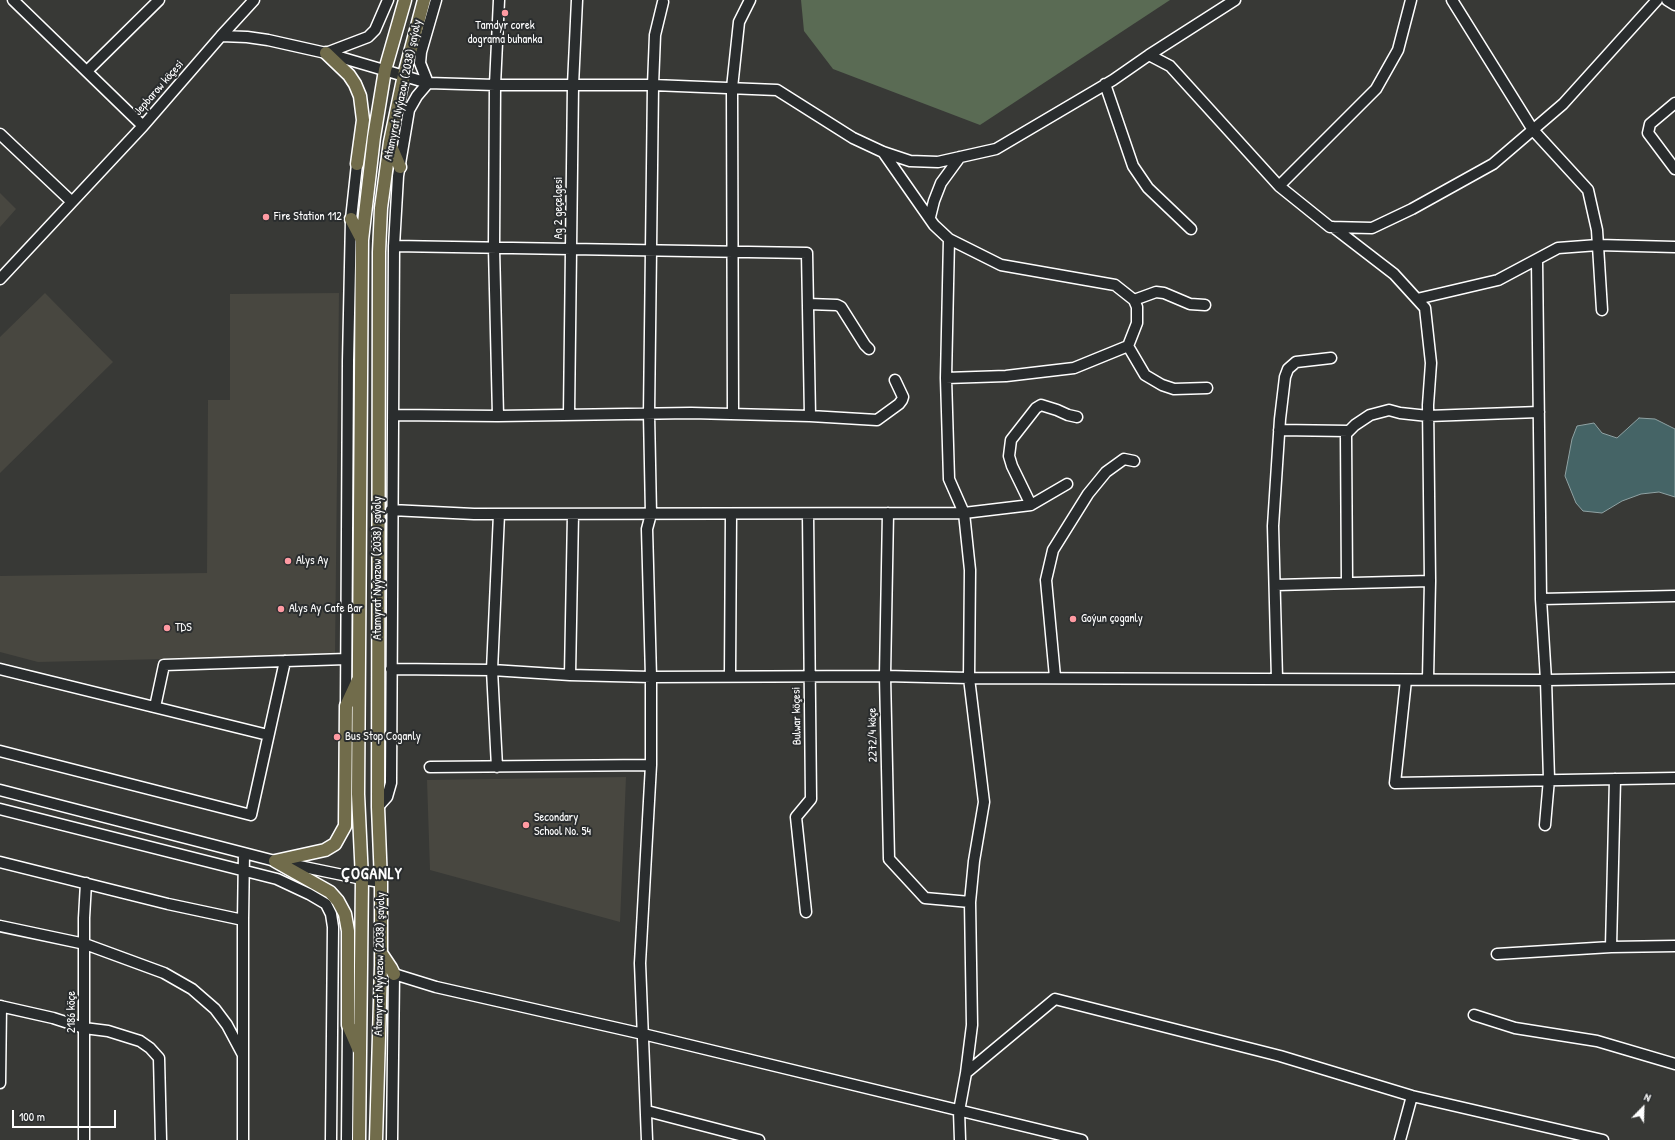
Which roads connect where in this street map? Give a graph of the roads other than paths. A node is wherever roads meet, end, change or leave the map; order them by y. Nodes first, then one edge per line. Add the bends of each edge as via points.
1 (13, 0) edge
2 (159, 0) edge
3 (254, 0) edge
4 (388, 0) edge
5 (405, 0) edge
6 (424, 0) edge
7 (436, 0) edge
8 (499, 0) edge
9 (578, 0) edge
10 (750, 0) edge
11 (1235, 0) edge
12 (1411, 0) edge
13 (1452, 0) edge
14 (1656, 0) edge
15 (1667, 0) edge
16 (662, 2) dead end
17 (1675, 5) edge
18 (221, 36) junction
19 (326, 52) junction
20 (1149, 55) junction
21 (385, 70) junction
22 (87, 72) junction
23 (404, 75) junction
24 (428, 83) junction
25 (1105, 84) junction
26 (495, 85) junction
27 (573, 85) junction
28 (653, 85) junction
29 (732, 88) junction
30 (1675, 103) edge
31 (144, 126) junction
32 (1533, 130) junction
33 (0, 134) edge
34 (374, 137) junction
35 (390, 142) junction
36 (884, 152) junction
37 (960, 157) junction
38 (357, 164) junction
39 (400, 167) junction
40 (1675, 170) edge
41 (1279, 186) junction
42 (72, 202) junction
43 (930, 217) junction
44 (351, 219) junction
45 (1333, 227) junction
46 (1191, 229) dead end
47 (949, 239) junction
48 (362, 240) junction
49 (1598, 245) junction
50 (394, 246) junction
51 (1675, 247) edge
52 (494, 248) junction
53 (572, 249) junction
54 (651, 251) junction
55 (733, 252) junction
56 (1537, 260) junction
57 (0, 279) edge
58 (1417, 299) junction
59 (1134, 300) junction
60 (808, 304) junction
61 (1205, 305) dead end
62 (1602, 310) dead end
63 (1128, 346) junction
64 (869, 349) dead end
65 (1331, 358) dead end
66 (946, 378) junction
67 (894, 380) dead end
68 (1207, 388) dead end
69 (1538, 412) junction
70 (650, 414) junction
71 (733, 414) junction
72 (393, 415) junction
73 (569, 415) junction
74 (498, 416) junction
75 (810, 416) junction
76 (1428, 416) junction
77 (1077, 417) dead end
78 (1279, 430) junction
79 (1349, 431) junction
80 (1134, 461) dead end
81 (1067, 484) dead end
82 (1031, 505) junction
83 (391, 510) junction
84 (888, 513) junction
85 (964, 513) junction
86 (499, 514) junction
87 (573, 514) junction
88 (651, 514) junction
89 (731, 514) junction
90 (808, 514) junction
91 (1430, 581) junction
92 (1347, 583) junction
93 (1276, 585) junction
94 (1675, 596) edge
95 (1541, 599) junction
96 (346, 659) junction
97 (284, 661) junction
98 (0, 669) edge
99 (391, 669) junction
100 (492, 670) junction
101 (360, 675) junction
102 (570, 675) junction
103 (730, 675) junction
104 (809, 676) junction
105 (885, 676) junction
106 (651, 677) junction
107 (1055, 677) junction
108 (968, 678) junction
109 (1278, 678) junction
110 (1675, 678) edge
111 (1406, 680) junction
112 (1428, 680) junction
113 (1546, 680) junction
114 (346, 706) junction
115 (155, 707) junction
116 (268, 735) junction
117 (0, 751) edge
118 (651, 765) junction
119 (498, 766) junction
120 (430, 767) dead end
121 (345, 770) junction
122 (1675, 778) edge
123 (1549, 779) junction
124 (1615, 779) junction
125 (0, 790) edge
126 (358, 794) junction
127 (378, 807) junction
128 (0, 809) edge
129 (1545, 825) dead end
130 (244, 853) junction
131 (0, 862) edge
132 (274, 862) junction
133 (243, 869) junction
134 (362, 879) junction
135 (381, 882) junction
136 (86, 883) junction
137 (970, 902) junction
138 (806, 912) dead end
139 (243, 920) junction
140 (0, 926) edge
141 (362, 941) junction
142 (85, 944) junction
143 (1675, 946) edge
144 (1612, 947) junction
145 (381, 953) junction
146 (1497, 954) dead end
147 (394, 974) junction
148 (348, 975) junction
149 (0, 1006) edge
150 (1474, 1015) dead end
151 (348, 1025) junction
152 (84, 1028) junction
153 (643, 1034) junction
154 (360, 1053) junction
155 (244, 1056) junction
156 (1675, 1064) edge
157 (966, 1073) junction
158 (0, 1083) edge
159 (1412, 1096) junction
160 (647, 1111) junction
161 (958, 1111) junction
162 (725, 1136) edge
163 (84, 1140) edge
164 (161, 1140) edge
165 (243, 1140) edge
166 (331, 1140) edge
167 (347, 1140) edge
168 (359, 1140) edge
169 (376, 1140) edge
170 (392, 1140) edge
171 (647, 1140) edge
172 (759, 1140) edge
173 (960, 1140) edge
174 (1082, 1140) edge
175 (1400, 1140) edge
176 (1603, 1140) edge

1 - 22 street
2 - 22 street
3 - 18 street, Jepbarow köçesi
4 - 19 street via 375,30 368,37
5 - 21 main road, Atamyrat Nyýazow (2038) şaýoly
6 - 23 main road, Atamyrat Nyýazow (2038) şaýoly
7 - 24 street via 421,52 420,63
8 - 26 street
9 - 27 street, Ag 2 geçelgesi
10 - 29 street via 739,22
11 - 20 street
12 - 41 street via 1398,50 1376,89
13 - 32 street
14 - 32 street via 1563,104
15 - 17 street
16 - 28 street via 655,35
18 - 19 street via 247,36
18 - 31 street, Jepbarow köçesi
19 - 21 street
19 - 38 main road via 349,75 360,96 363,120
20 - 25 street
20 - 41 street via 1170,66
21 - 23 street
21 - 34 main road, Atamyrat Nyýazow (2038) şaýoly
22 - 31 street
23 - 24 street
23 - 35 main road, Atamyrat Nyýazow (2038) şaýoly
24 - 26 street
24 - 39 street via 409,110
25 - 37 street via 996,149
25 - 46 street via 1133,166 1148,188
26 - 27 street
26 - 52 street
27 - 28 street
27 - 53 street, Ag 2 geçelgesi
28 - 29 street
28 - 54 street
29 - 36 street via 777,90 853,138
29 - 55 street
30 - 40 street via 1650,124 1648,134
31 - 42 street, Jepbarow köçesi
32 - 45 street via 1494,164 1412,209 1372,228
32 - 49 street via 1588,190
33 - 42 street
34 - 38 main road
34 - 48 main road, Atamyrat Nyýazow (2038) şaýoly
35 - 39 main road
35 - 127 main road, Atamyrat Nyýazow (2038) şaýoly via 381,208 379,252
36 - 37 street via 910,161 938,162
36 - 43 street
37 - 43 street via 941,183
38 - 44 street
39 - 50 street
41 - 45 street
42 - 57 street, Jepbarow köçesi
43 - 47 street
44 - 48 main road
44 - 96 street
45 - 58 street via 1394,274
47 - 59 street via 1001,265 1115,285
47 - 66 street
48 - 101 main road, Atamyrat Nyýazow (2038) şaýoly
49 - 51 street
49 - 56 street via 1558,248
49 - 62 street
50 - 52 street
50 - 72 street
52 - 53 street
52 - 74 street
53 - 54 street
53 - 73 street, Ag 2 geçelgesi
54 - 55 street
54 - 70 street
55 - 60 street via 807,253
55 - 71 street
56 - 58 street via 1498,280
56 - 69 street
58 - 76 street via 1425,308 1431,363
59 - 61 street via 1156,292 1190,304
59 - 63 street via 1137,307 1136,323
60 - 64 street via 841,307
60 - 75 street
63 - 66 street via 1074,368 1006,376
63 - 68 street via 1145,375 1162,385 1174,389
65 - 78 street via 1296,362 1288,369
66 - 85 street via 949,479
67 - 75 street via 903,397 902,400 878,420
69 - 76 street
69 - 95 street
70 - 71 street
70 - 73 street
70 - 88 street
71 - 75 street
72 - 74 street
72 - 83 street
73 - 74 street
76 - 79 street via 1389,410 1370,415
76 - 91 street
77 - 82 street via 1040,405 1011,440 1009,456 1012,466
78 - 79 street
78 - 93 street via 1273,526
79 - 92 street via 1346,434
80 - 107 street via 1124,459 1106,472 1088,494 1054,550 1046,580
81 - 82 street
82 - 85 street
83 - 86 street
83 - 99 street
84 - 85 street
84 - 90 street
84 - 105 street, 2272/4 köçe
85 - 108 street via 970,570
86 - 87 street
86 - 100 street
87 - 88 street
87 - 102 street
88 - 89 street
88 - 106 street via 647,530
89 - 90 street
89 - 103 street
90 - 104 street, Bulwar köçesi
91 - 92 street
91 - 112 street
92 - 93 street
93 - 109 street
94 - 95 street
95 - 113 street
96 - 97 street
96 - 114 street
97 - 115 street via 164,665
97 - 116 street
98 - 115 street
99 - 100 street
99 - 127 street via 391,783 387,797
100 - 102 street
100 - 119 street
101 - 114 main road
101 - 126 main road, Atamyrat Nyýazow (2038) şaýoly
102 - 106 street
103 - 104 street
103 - 106 street
104 - 105 street
104 - 138 street, Bulwar köçesi via 811,799 796,817
105 - 108 street
105 - 137 street, 2272/4 köçe via 889,859 925,898
106 - 118 street
107 - 108 street
107 - 109 street
108 - 137 street via 984,802
109 - 111 street
110 - 113 street
111 - 112 street
111 - 123 street via 1395,783
112 - 113 street
113 - 123 street
114 - 121 main road
115 - 116 street
116 - 117 street via 250,815
118 - 119 street
118 - 153 street via 640,963
119 - 120 street
121 - 126 main road
121 - 132 main road via 345,826 334,844 317,853
122 - 124 street
123 - 124 street
123 - 129 street
124 - 144 street
125 - 130 street
126 - 134 main road, Atamyrat Nyýazow (2038) şaýoly
127 - 135 main road, Atamyrat Nyýazow (2038) şaýoly
128 - 133 street
130 - 132 street
130 - 133 street
131 - 136 street
132 - 134 street
132 - 148 main road via 319,885 338,901 345,914 348,931
133 - 139 street
133 - 166 street via 277,879 309,894 326,904 331,914
134 - 135 street
134 - 141 main road, Atamyrat Nyýazow (2038) şaýoly
135 - 145 main road, Atamyrat Nyýazow (2038) şaýoly
136 - 139 street
136 - 142 street, 2186 köçe
137 - 157 street via 972,1025
139 - 155 street
140 - 142 street
141 - 148 main road
141 - 154 main road, Atamyrat Nyýazow (2038) şaýoly
142 - 152 street, 2186 köçe
142 - 155 street via 164,973 192,989 215,1009 228,1025
143 - 144 street
144 - 146 street
145 - 147 main road
145 - 169 main road, Atamyrat Nyýazow (2038) şaýoly
147 - 153 street
147 - 170 street
148 - 151 main road
149 - 152 street
149 - 158 street
150 - 156 street via 1515,1028 1597,1041
151 - 154 main road
151 - 167 street
152 - 163 street, 2186 köçe
152 - 164 street via 108,1031 140,1041 159,1058
153 - 160 street
153 - 161 street
154 - 168 main road, Atamyrat Nyýazow (2038) şaýoly
155 - 165 street
157 - 159 street via 1056,999 1280,1056
157 - 161 street
159 - 175 street
159 - 176 street
160 - 162 street
160 - 171 street
161 - 173 street
161 - 174 street
162 - 172 street

